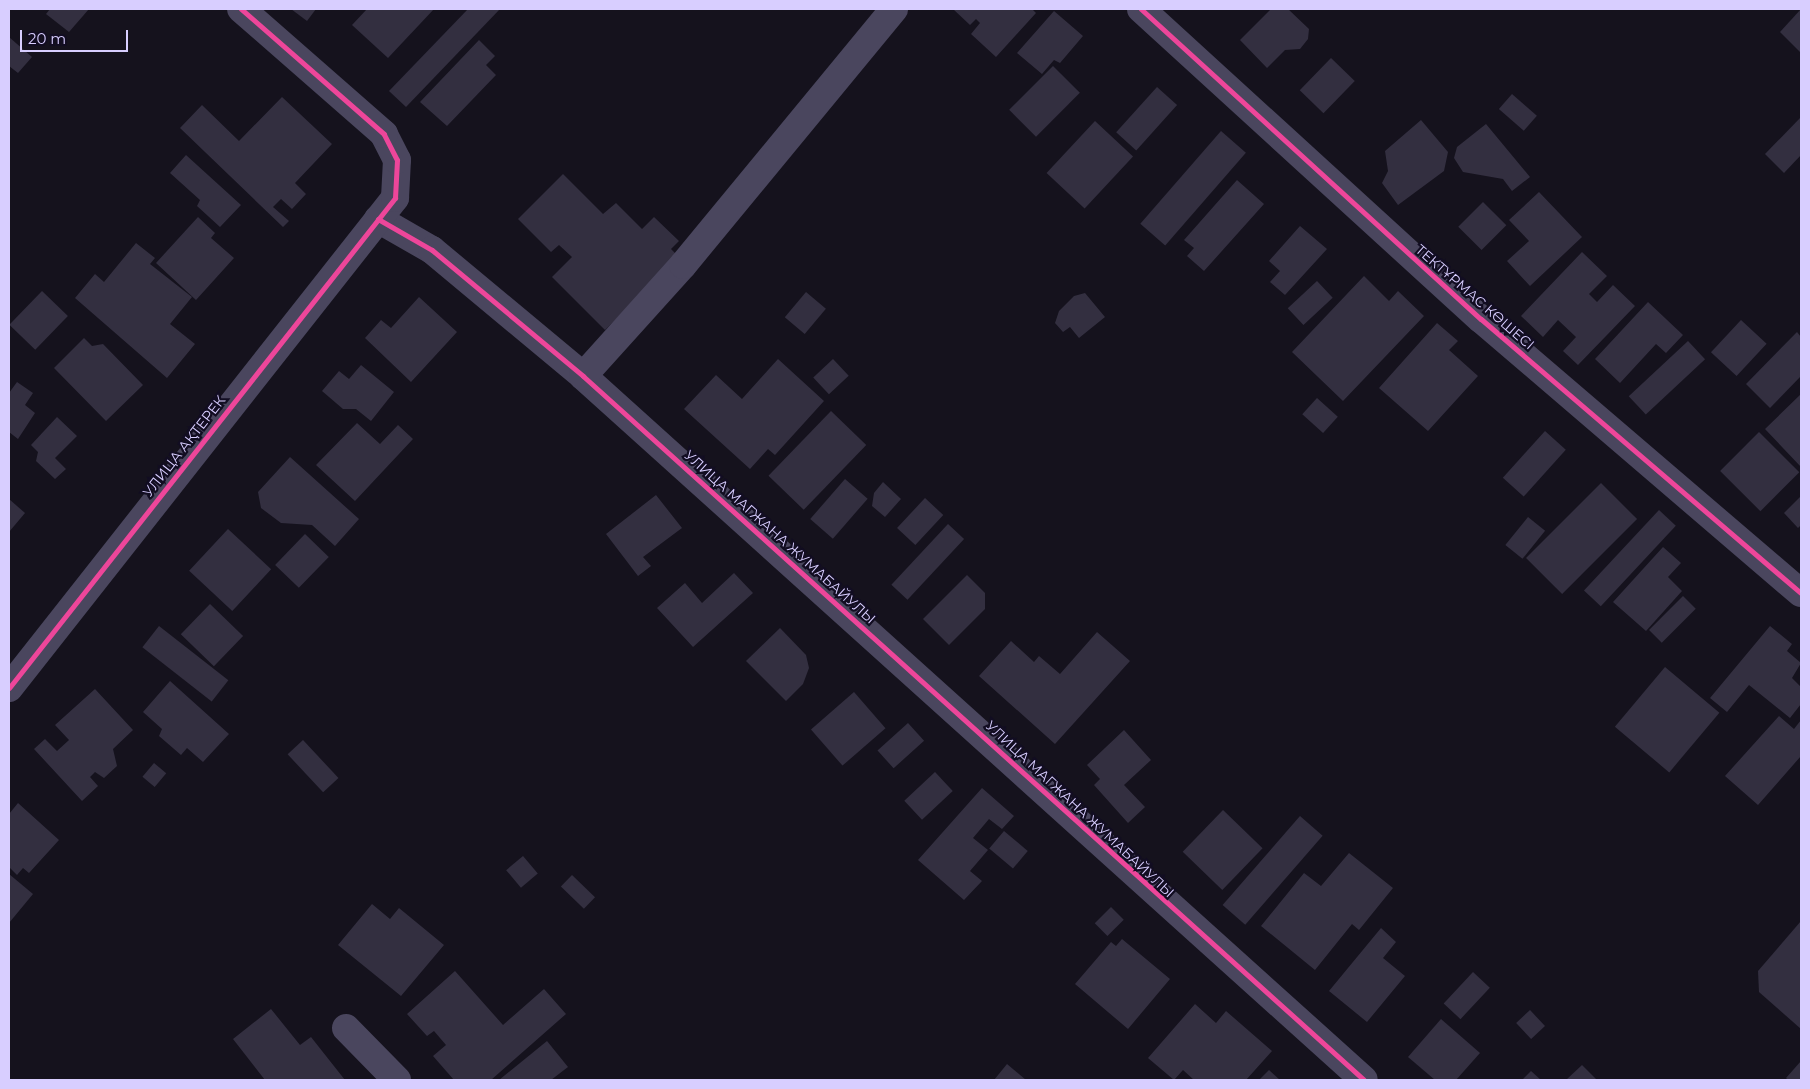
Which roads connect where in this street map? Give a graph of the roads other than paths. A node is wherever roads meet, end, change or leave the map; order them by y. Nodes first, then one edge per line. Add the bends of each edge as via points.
1 (241, 9) edge
2 (894, 9) edge
3 (1140, 9) edge
4 (378, 219) junction
5 (583, 376) junction
6 (1801, 593) edge
7 (9, 688) edge
8 (346, 1028) dead end
9 (397, 1080) edge
10 (1364, 1080) edge

1 - 4 street via 384,134 397,160 395,198
2 - 5 street via 683,265
3 - 6 street, ТЕКТҰРМАС КӨШЕСІ via 1481,319
4 - 5 street, УЛИЦА МАГЖАНА ЖУМАБАЙУЛЫ via 432,250
4 - 7 street, УЛИЦА АҚТЕРЕК
5 - 10 street, УЛИЦА МАГЖАНА ЖУМАБАЙУЛЫ
8 - 9 street

